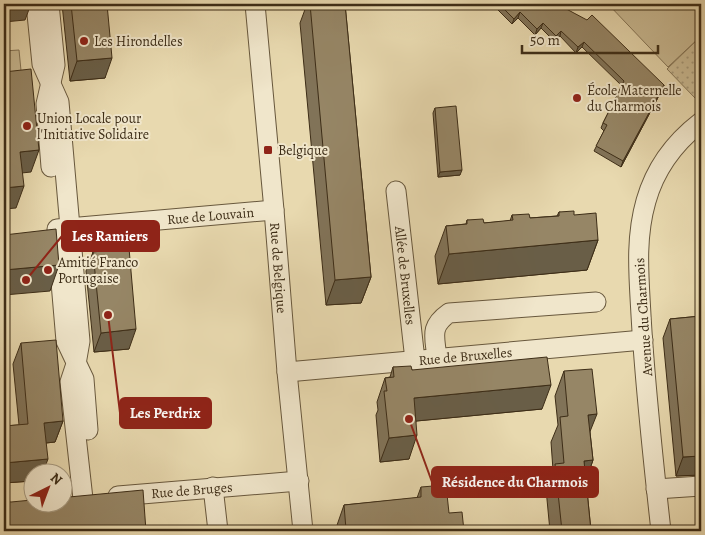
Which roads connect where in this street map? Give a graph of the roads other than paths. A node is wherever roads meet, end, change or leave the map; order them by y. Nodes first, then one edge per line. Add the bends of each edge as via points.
1 (36, 4) edge
2 (49, 4) edge
3 (255, 4) edge
4 (50, 85) junction
5 (701, 122) edge
6 (396, 190) dead end
7 (274, 210) junction
8 (63, 228) junction
9 (596, 302) dead end
10 (643, 340) junction
11 (436, 358) junction
12 (415, 360) junction
13 (287, 372) junction
14 (299, 481) junction
15 (701, 486) edge
16 (213, 487) junction
17 (656, 489) junction
18 (88, 499) junction
19 (72, 500) edge
20 (218, 531) edge
21 (303, 531) edge
22 (661, 531) edge

1 - 4 street via 42,64
2 - 4 street via 55,65
3 - 7 street, Rue de Belgique
4 - 8 street via 46,104
5 - 10 street, Avenue du Charmois via 666,158 646,200 638,249
6 - 12 street, Allée de Bruxelles
7 - 8 street, Rue de Louvain
7 - 13 street, Rue de Belgique
8 - 18 street via 66,341 84,379
9 - 11 street via 449,313 439,320 434,329
10 - 11 street, Rue de Bruxelles
10 - 17 street, Avenue du Charmois
11 - 12 street, Rue de Bruxelles
12 - 13 street, Rue de Bruxelles
13 - 14 street, Rue de Belgique
14 - 16 street, Rue de Bruges
14 - 21 street, Rue de Belgique
15 - 17 street
16 - 18 street, Rue de Bruges
16 - 20 street
17 - 22 street, Avenue du Charmois
18 - 19 street, Rue de Bruges

